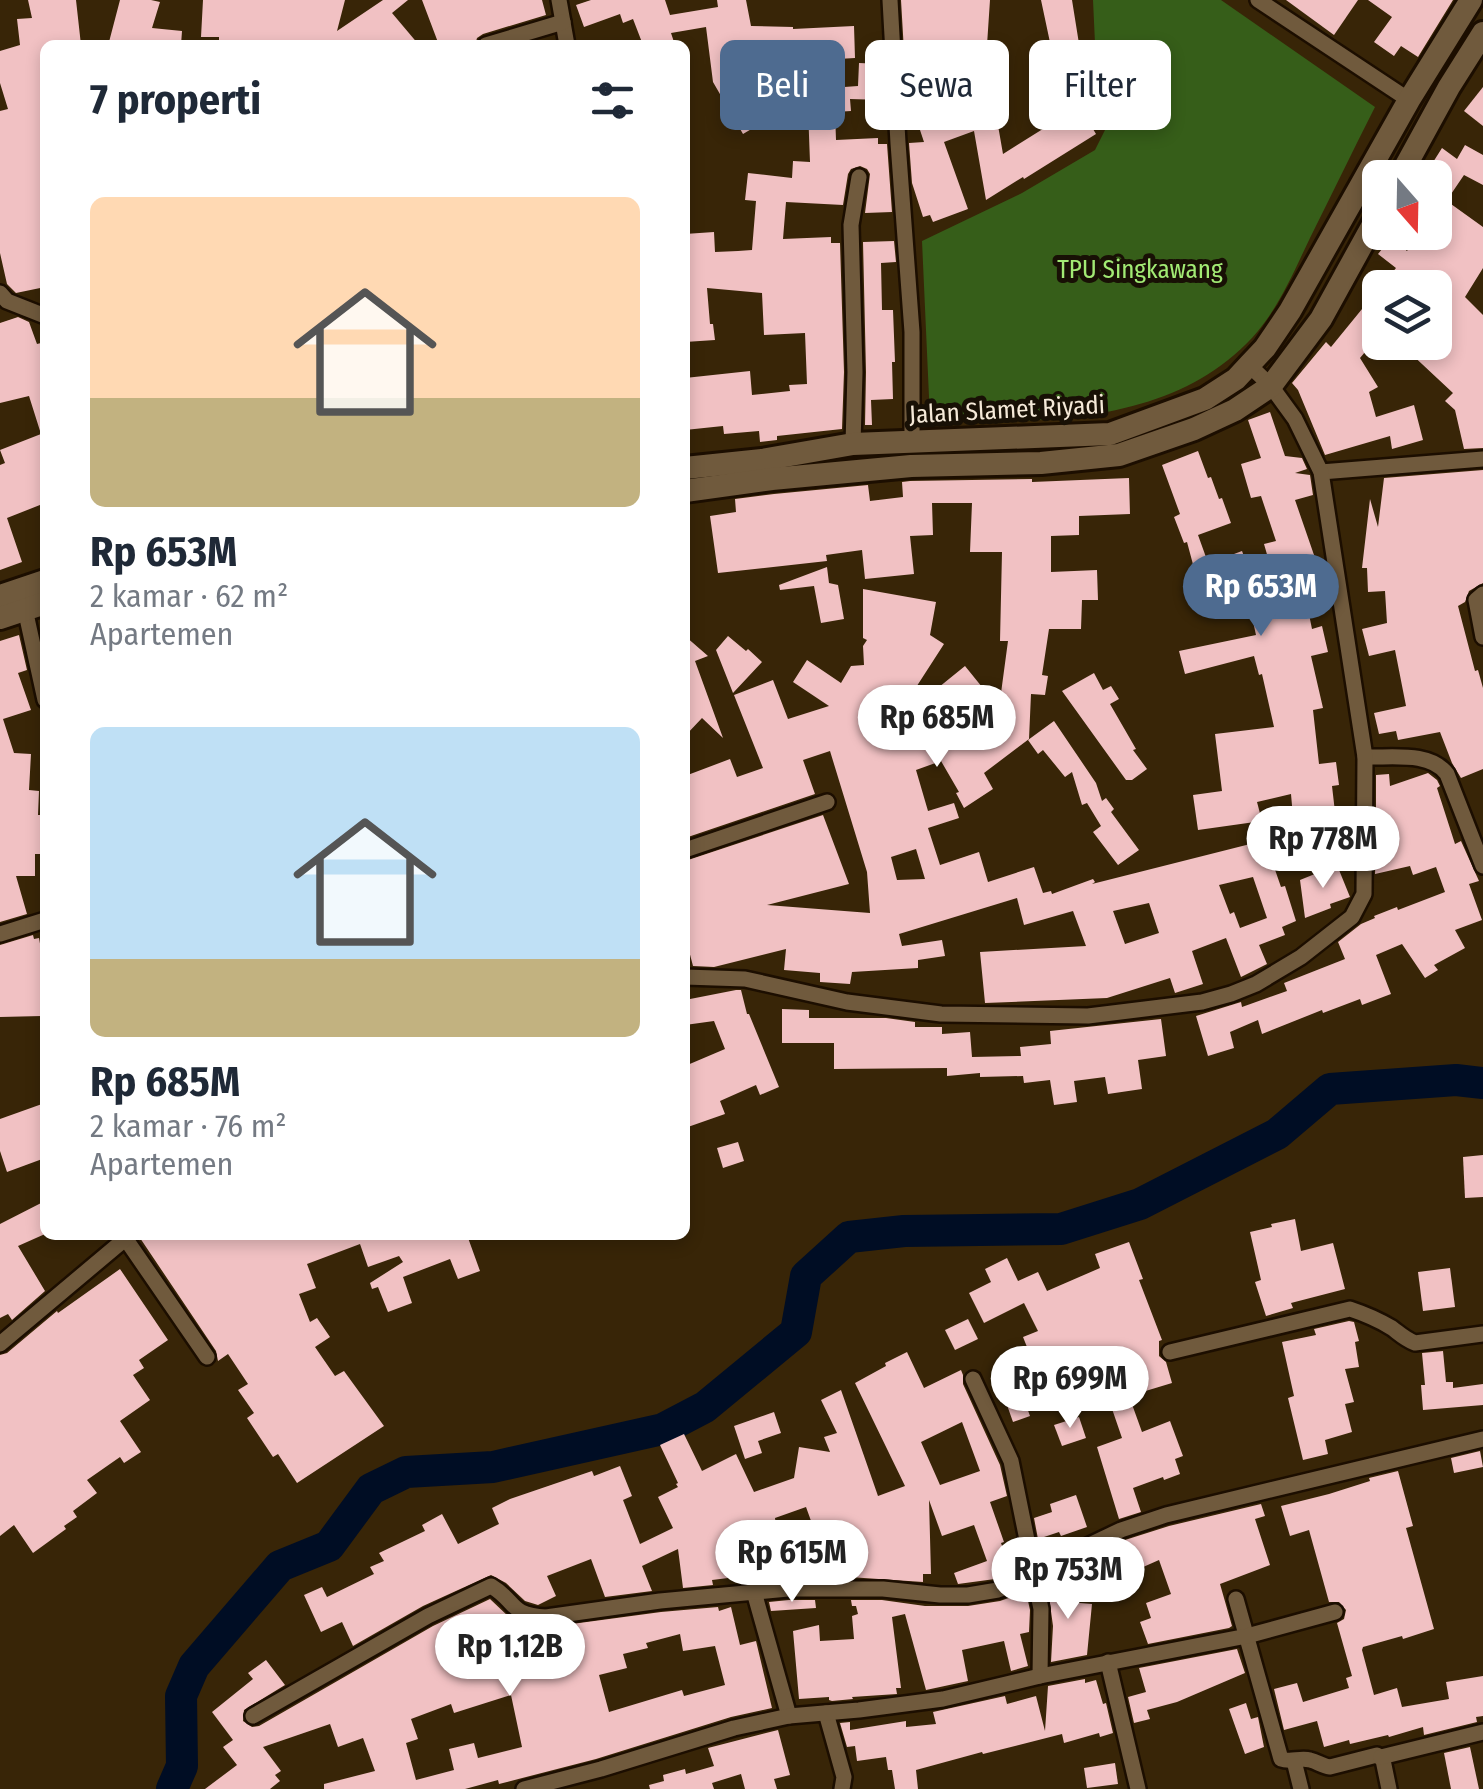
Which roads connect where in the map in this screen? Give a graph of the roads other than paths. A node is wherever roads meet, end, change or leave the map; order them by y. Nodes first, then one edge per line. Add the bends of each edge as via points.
1 (559, 0) edge
2 (890, 0) edge
3 (1258, 0) edge
4 (1472, 11) edge
5 (563, 22) junction
6 (1483, 33) edge
7 (503, 40) edge
8 (566, 40) edge
9 (1409, 100) junction
10 (1409, 160) edge
11 (859, 177) dead end
12 (1362, 245) edge
13 (0, 293) edge
14 (40, 314) edge
15 (1249, 365) junction
16 (1271, 386) junction
17 (912, 442) junction
18 (853, 444) junction
19 (1483, 459) edge
20 (690, 467) edge
21 (1321, 472) junction
22 (690, 490) edge
23 (40, 583) edge
24 (1483, 594) edge
25 (0, 596) edge
26 (35, 606) edge
27 (0, 618) edge
28 (1483, 637) edge
29 (40, 653) edge
30 (1365, 757) junction
31 (827, 802) dead end
32 (690, 848) edge
33 (1483, 866) edge
34 (40, 922) edge
35 (0, 934) edge
36 (690, 977) edge
37 (121, 1240) edge
38 (126, 1240) edge
39 (1483, 1334) edge
40 (0, 1344) edge
41 (1170, 1352) dead end
42 (207, 1357) dead end
43 (973, 1378) dead end
44 (1483, 1439) edge
45 (1035, 1578) junction
46 (754, 1592) junction
47 (1236, 1599) dead end
48 (1334, 1612) dead end
49 (1247, 1636) junction
50 (1108, 1662) junction
51 (1040, 1676) junction
52 (826, 1713) junction
53 (253, 1716) dead end
54 (789, 1716) junction
55 (1483, 1732) edge
56 (1381, 1757) junction
57 (1294, 1761) junction
58 (524, 1789) edge
59 (842, 1789) edge
60 (1138, 1789) edge
61 (1301, 1789) edge
62 (1389, 1789) edge

1 - 5 street
2 - 17 street via 912,332
3 - 9 street
4 - 9 main road, Jalan Slamet Riyadi
5 - 7 street
5 - 8 street
6 - 10 main road
9 - 15 main road, Jalan Slamet Riyadi via 1290,311
11 - 18 street via 851,225
12 - 16 main road, Jalan Slamet Riyadi via 1321,319
13 - 14 street
15 - 16 street
15 - 17 main road, Jalan Slamet Riyadi via 1205,398 1110,434
16 - 21 street
16 - 22 main road, Jalan Slamet Riyadi via 1194,429 1120,455 911,466
17 - 18 main road, Jalan Slamet Riyadi
18 - 20 main road, Jalan Slamet Riyadi
19 - 21 street
21 - 30 street
23 - 25 main road
24 - 28 street via 1476,600
26 - 27 main road
26 - 29 street
30 - 33 street via 1441,766
30 - 36 street via 1360,904 1301,957 1231,994 1088,1016 941,1014 744,980
31 - 32 street
34 - 35 street
37 - 40 street
38 - 42 street
39 - 41 street via 1414,1342 1350,1310
43 - 45 street via 1011,1461
44 - 45 street via 1166,1515 1121,1530
45 - 46 street via 968,1595
45 - 51 street
46 - 53 street via 546,1617 517,1612 492,1586
46 - 54 street
47 - 49 street
48 - 49 street
49 - 50 street
49 - 57 street via 1281,1760
50 - 51 street
50 - 60 street
51 - 52 street via 943,1698
52 - 54 street
52 - 59 street
54 - 58 street
55 - 56 street
56 - 57 street via 1330,1768 1306,1758
56 - 62 street
57 - 61 street

